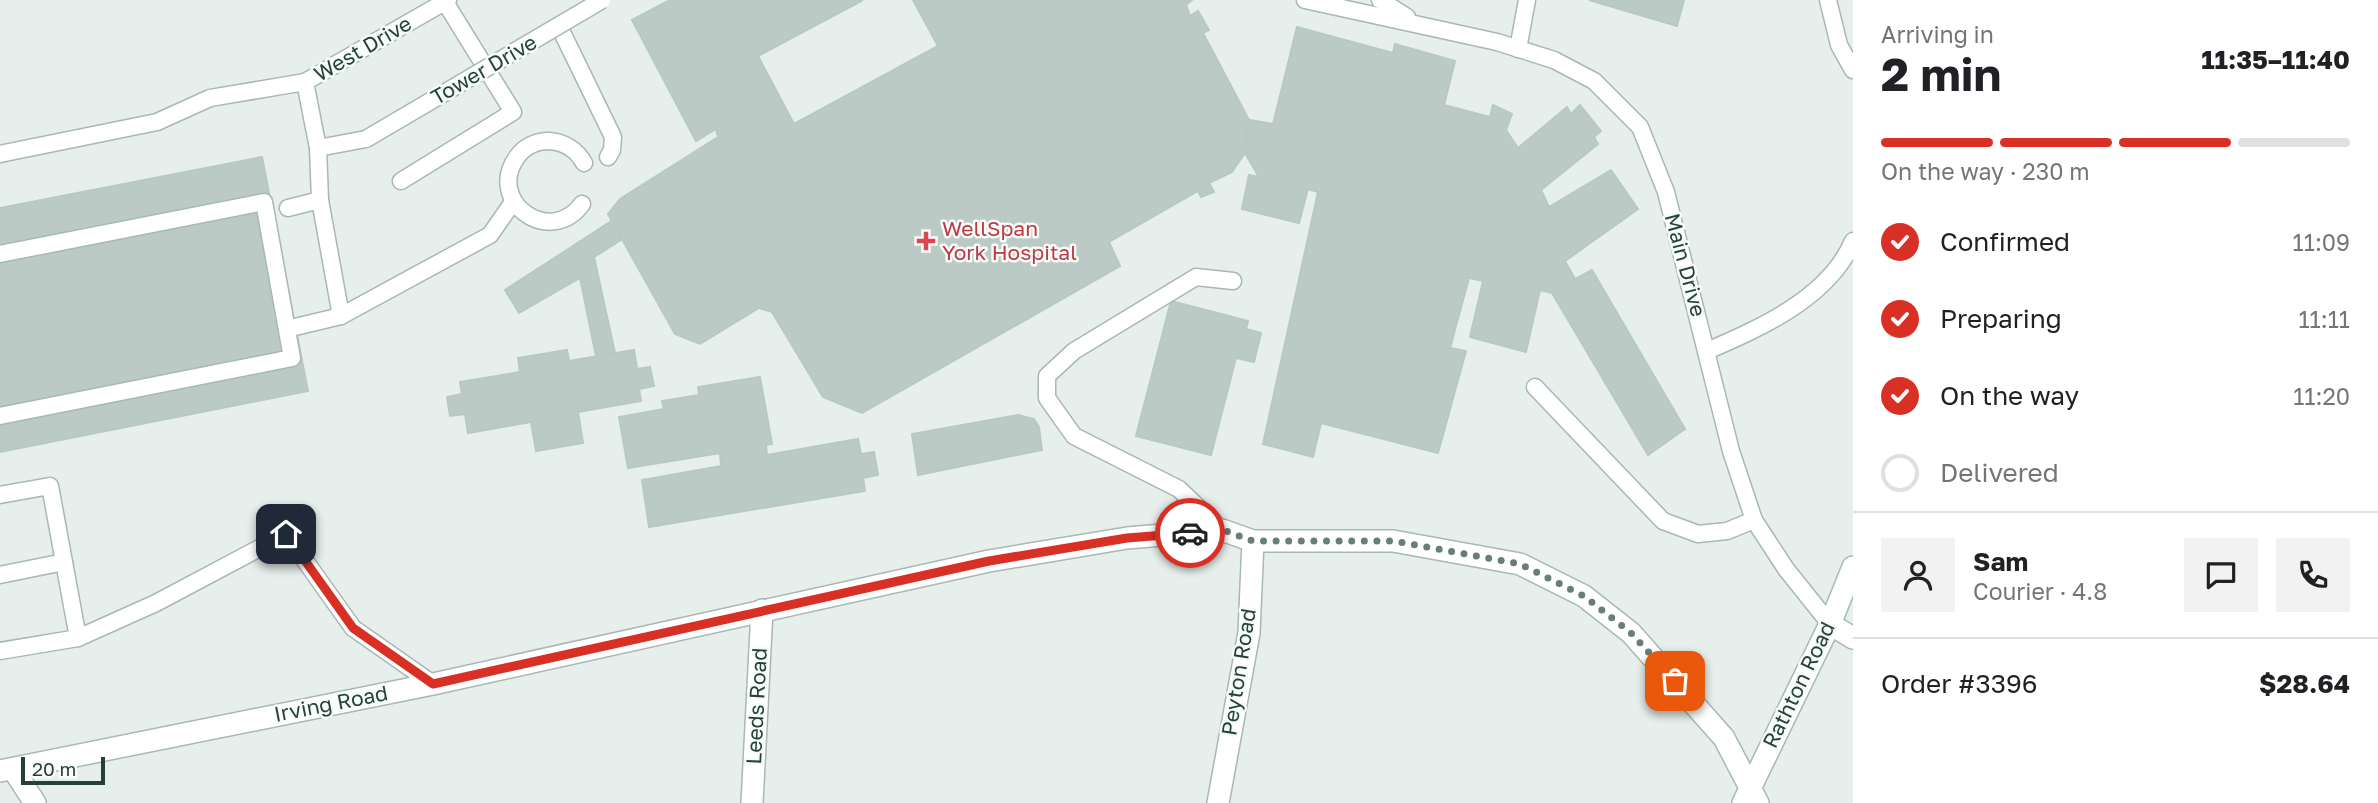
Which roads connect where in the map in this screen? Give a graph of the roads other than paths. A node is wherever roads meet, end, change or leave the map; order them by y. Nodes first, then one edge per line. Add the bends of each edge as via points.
1 (602, 0) edge
2 (1305, 0) edge
3 (1380, 0) edge
4 (1527, 0) edge
5 (1828, 0) edge
6 (447, 1) edge
7 (559, 26) junction
8 (1421, 26) junction
9 (1518, 49) junction
10 (1853, 70) edge
11 (305, 82) junction
12 (318, 148) junction
13 (0, 154) edge
14 (608, 157) dead end
15 (584, 163) dead end
16 (401, 181) dead end
17 (320, 200) junction
18 (513, 202) junction
19 (582, 204) dead end
20 (288, 208) dead end
21 (1853, 241) edge
22 (0, 254) edge
23 (1233, 282) dead end
24 (341, 316) junction
25 (295, 327) dead end
26 (1707, 351) junction
27 (1535, 387) dead end
28 (0, 416) edge
29 (0, 495) edge
30 (1754, 520) junction
31 (1223, 530) junction
32 (1253, 541) junction
33 (64, 562) junction
34 (1853, 566) edge
35 (0, 575) edge
36 (762, 610) junction
37 (1830, 624) junction
38 (78, 638) junction
39 (1853, 638) edge
40 (0, 651) edge
41 (433, 684) junction
42 (6, 770) edge
43 (1750, 798) edge
44 (35, 803) edge
45 (752, 803) edge
46 (1218, 803) edge

1 - 7 lane, Tower Drive, bridge
2 - 8 lane, Main Drive
3 - 8 lane
4 - 9 lane
5 - 10 lane via 1839,45
6 - 11 lane, West Drive
6 - 16 lane via 513,112
7 - 12 lane, Tower Drive, bridge via 366,139
7 - 14 lane via 613,137
8 - 9 lane, Main Drive
9 - 26 lane, Main Drive via 1554,60 1594,81 1640,127 1666,192
11 - 12 lane, West Drive
11 - 13 lane via 209,98 157,122
12 - 17 lane, West Drive
15 - 18 lane via 571,148 558,142 532,144 520,152 508,176
17 - 20 lane
17 - 24 lane, West Drive
18 - 19 lane via 533,220 546,223 571,216
18 - 24 lane via 490,234
21 - 26 lane via 1809,297 1756,330
22 - 28 lane via 264,202 292,358
23 - 31 lane via 1196,277 1074,351 1047,376 1047,398 1074,436 1179,489
24 - 25 lane
26 - 30 lane, Main Drive via 1731,451
27 - 30 lane via 1663,521 1698,534 1727,531
29 - 33 lane via 50,486
30 - 37 lane, Main Drive
31 - 32 street, Irving Road
31 - 36 street, Irving Road via 1127,538 989,561
32 - 43 street, Irving Road via 1393,541 1520,564 1584,596 1631,633 1724,738
32 - 46 street, Peyton Road via 1249,633
33 - 35 lane
33 - 38 lane
34 - 37 street, Rathton Road
36 - 41 street, Irving Road
36 - 45 street, Leeds Road
37 - 39 street
37 - 43 street, Rathton Road
38 - 40 lane
38 - 41 lane via 156,603 286,534 353,628
41 - 42 street, Irving Road
42 - 44 street

